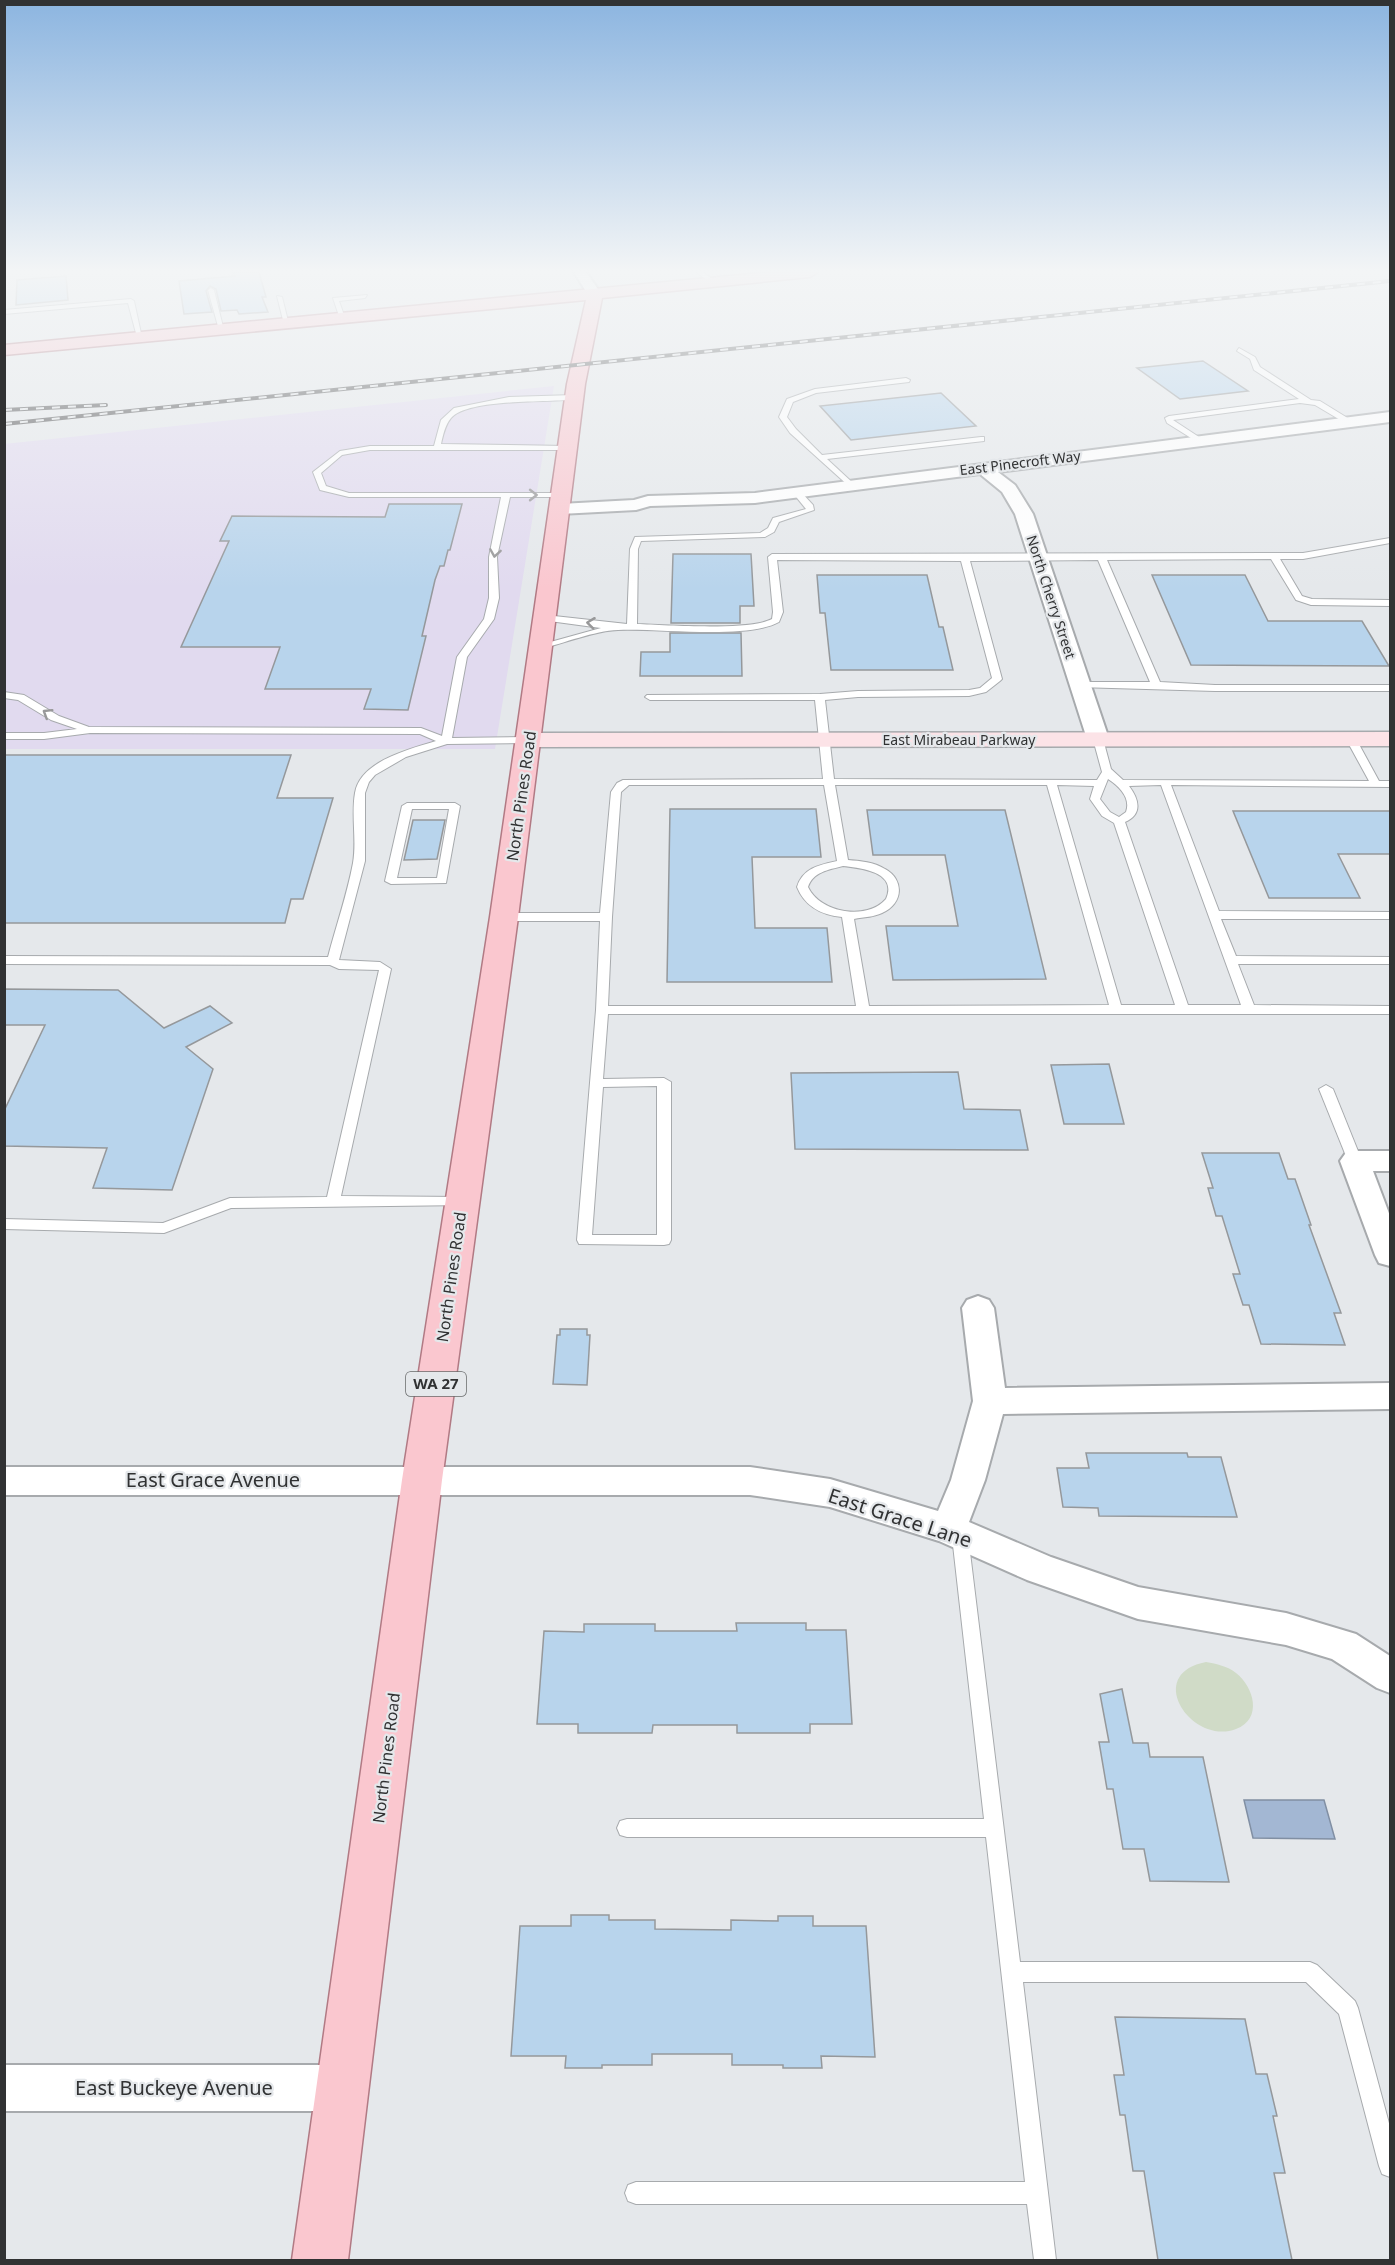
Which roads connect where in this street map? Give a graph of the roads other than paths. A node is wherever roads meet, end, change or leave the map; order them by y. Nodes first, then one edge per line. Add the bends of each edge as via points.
1 (577, 378) edge
2 (1272, 378) edge
3 (906, 380) dead end
4 (574, 397) junction
5 (1309, 402) junction
6 (1390, 417) edge
7 (1350, 422) junction
8 (981, 439) dead end
9 (1199, 441) junction
10 (442, 448) junction
11 (567, 448) junction
12 (821, 457) junction
13 (982, 468) junction
14 (851, 486) junction
15 (797, 493) junction
16 (506, 495) junction
17 (561, 498) junction
18 (1390, 540) edge
19 (767, 546) junction
20 (1274, 556) junction
21 (1038, 557) junction
22 (1101, 557) junction
23 (965, 558) junction
24 (1390, 603) edge
25 (615, 627) junction
26 (632, 627) junction
27 (543, 632) junction
28 (1080, 685) junction
29 (1156, 685) junction
30 (1390, 688) edge
31 (4, 695) edge
32 (650, 697) dead end
33 (820, 697) junction
34 (90, 730) junction
35 (4, 735) edge
36 (1351, 739) junction
37 (1390, 739) edge
38 (528, 740) junction
39 (823, 740) junction
40 (1098, 740) junction
41 (446, 741) junction
42 (1103, 778) junction
43 (829, 782) junction
44 (1051, 782) junction
45 (1165, 782) junction
46 (1121, 783) junction
47 (1376, 784) junction
48 (1390, 784) edge
49 (1119, 821) junction
50 (843, 863) junction
51 (391, 881) joint
52 (1214, 915) junction
53 (1390, 915) edge
54 (848, 916) junction
55 (504, 917) junction
56 (606, 917) junction
57 (4, 960) edge
58 (1230, 960) junction
59 (1390, 960) edge
60 (333, 961) junction
61 (1183, 1009) junction
62 (1249, 1009) junction
63 (602, 1010) junction
64 (863, 1010) junction
65 (1116, 1010) junction
66 (1390, 1010) edge
67 (596, 1083) junction
68 (1326, 1089) dead end
69 (1355, 1161) junction
70 (1390, 1161) edge
71 (339, 1202) junction
72 (462, 1202) junction
73 (4, 1224) edge
74 (1390, 1255) edge
75 (978, 1308) dead end
76 (1390, 1396) edge
77 (990, 1401) junction
78 (422, 1480) junction
79 (4, 1481) edge
80 (954, 1532) junction
81 (1390, 1676) edge
82 (627, 1828) dead end
83 (994, 1828) junction
84 (1012, 1972) junction
85 (4, 2088) edge
86 (344, 2088) junction
87 (1390, 2166) edge
88 (636, 2193) dead end
89 (1038, 2193) junction
90 (320, 2260) edge
91 (1046, 2260) edge

1 - 4 main road, North Pines Road / WA 27
2 - 5 lane
3 - 12 lane via 815,391 790,401 783,417
4 - 10 lane via 509,399 457,410 443,421 437,445
4 - 11 main road, North Pines Road / WA 27
5 - 7 lane
5 - 9 lane via 1288,401 1169,418
6 - 7 street, East Pinecroft Way
7 - 9 street, East Pinecroft Way
8 - 12 lane
9 - 13 street, East Pinecroft Way
10 - 11 lane
10 - 16 lane via 370,448 340,453 317,472 323,488 348,495
11 - 17 main road, North Pines Road / WA 27
12 - 14 lane
13 - 14 street, East Pinecroft Way
13 - 21 street, North Cherry Street via 1009,489 1024,514
14 - 15 street, East Pinecroft Way
15 - 17 street, East Pinecroft Way via 648,501 636,505
15 - 19 lane via 810,510 776,520
16 -> 17 lane
16 -> 41 lane via 493,557 494,598 489,619 462,657
17 - 27 main road, North Pines Road / WA 27
18 - 20 lane via 1304,556
19 - 23 lane
19 - 26 lane via 638,539 634,549
19 - 26 lane via 776,620 746,628
20 - 22 lane
20 - 24 lane via 1299,598 1311,602
21 - 22 lane
21 - 23 lane
21 - 28 street, North Cherry Street
22 - 29 lane
23 - 33 lane via 997,679 990,686 969,693
25 - 26 lane
25 - 27 lane
25 -> 27 lane
27 - 38 main road, North Pines Road / WA 27
28 - 29 lane
28 - 40 street, North Cherry Street
29 - 30 lane
34 -> 31 lane via 55,718 21,697
32 - 33 lane
33 - 39 lane
34 - 35 lane
34 - 41 lane via 421,731
36 - 37 street, East Mirabeau Parkway
36 - 40 street, East Mirabeau Parkway
36 - 47 lane
38 - 39 street, East Mirabeau Parkway
38 - 41 lane
38 - 55 main road, North Pines Road / WA 27
39 - 40 street, East Mirabeau Parkway
39 - 43 lane
40 - 42 lane
41 - 60 lane via 402,755 364,781 359,806 359,861
42 - 44 lane
42 - 46 lane
42 - 49 lane via 1095,799 1106,814
43 - 44 lane
43 - 50 lane
43 - 56 lane via 634,781 621,785 616,792
44 - 65 lane
45 - 46 lane
45 - 47 lane
45 - 52 lane
46 - 49 lane via 1130,797 1133,813
47 - 48 lane
49 - 61 lane
50 - 54 lane via 822,867 802,884 803,893 819,908
50 - 54 lane via 878,870 892,880 896,889 888,905
51 - 51 lane via 442,881 454,806 407,806
52 - 53 lane
52 - 58 lane
54 - 64 lane
55 - 56 lane
55 - 72 main road, North Pines Road / WA 27
56 - 63 lane
57 - 60 lane
58 - 59 lane
58 - 62 lane
60 - 71 lane via 339,965 385,969 334,1197
61 - 62 lane
61 - 65 lane
62 - 66 lane
63 - 64 lane
63 - 67 lane
64 - 65 lane
67 - 67 lane via 584,1240 664,1240 664,1083
68 - 69 lane
69 - 70 street
69 - 74 street
71 - 72 lane
71 - 73 lane via 230,1203 164,1228
72 - 78 main road, North Pines Road / WA 27
75 - 77 street
76 - 77 street
77 - 80 street
78 - 79 street, East Grace Avenue
78 - 80 street, East Grace Lane via 750,1481 830,1493
78 - 86 main road, North Pines Road / WA 27
80 - 81 street, East Grace Lane via 1040,1569 1138,1603 1286,1629 1343,1647
80 - 83 lane
82 - 83 lane
83 - 84 lane
84 - 87 lane via 1310,1972 1348,2008
84 - 89 lane
85 - 86 street, East Buckeye Avenue
86 - 90 main road, North Pines Road / WA 27
88 - 89 lane
89 - 91 lane

